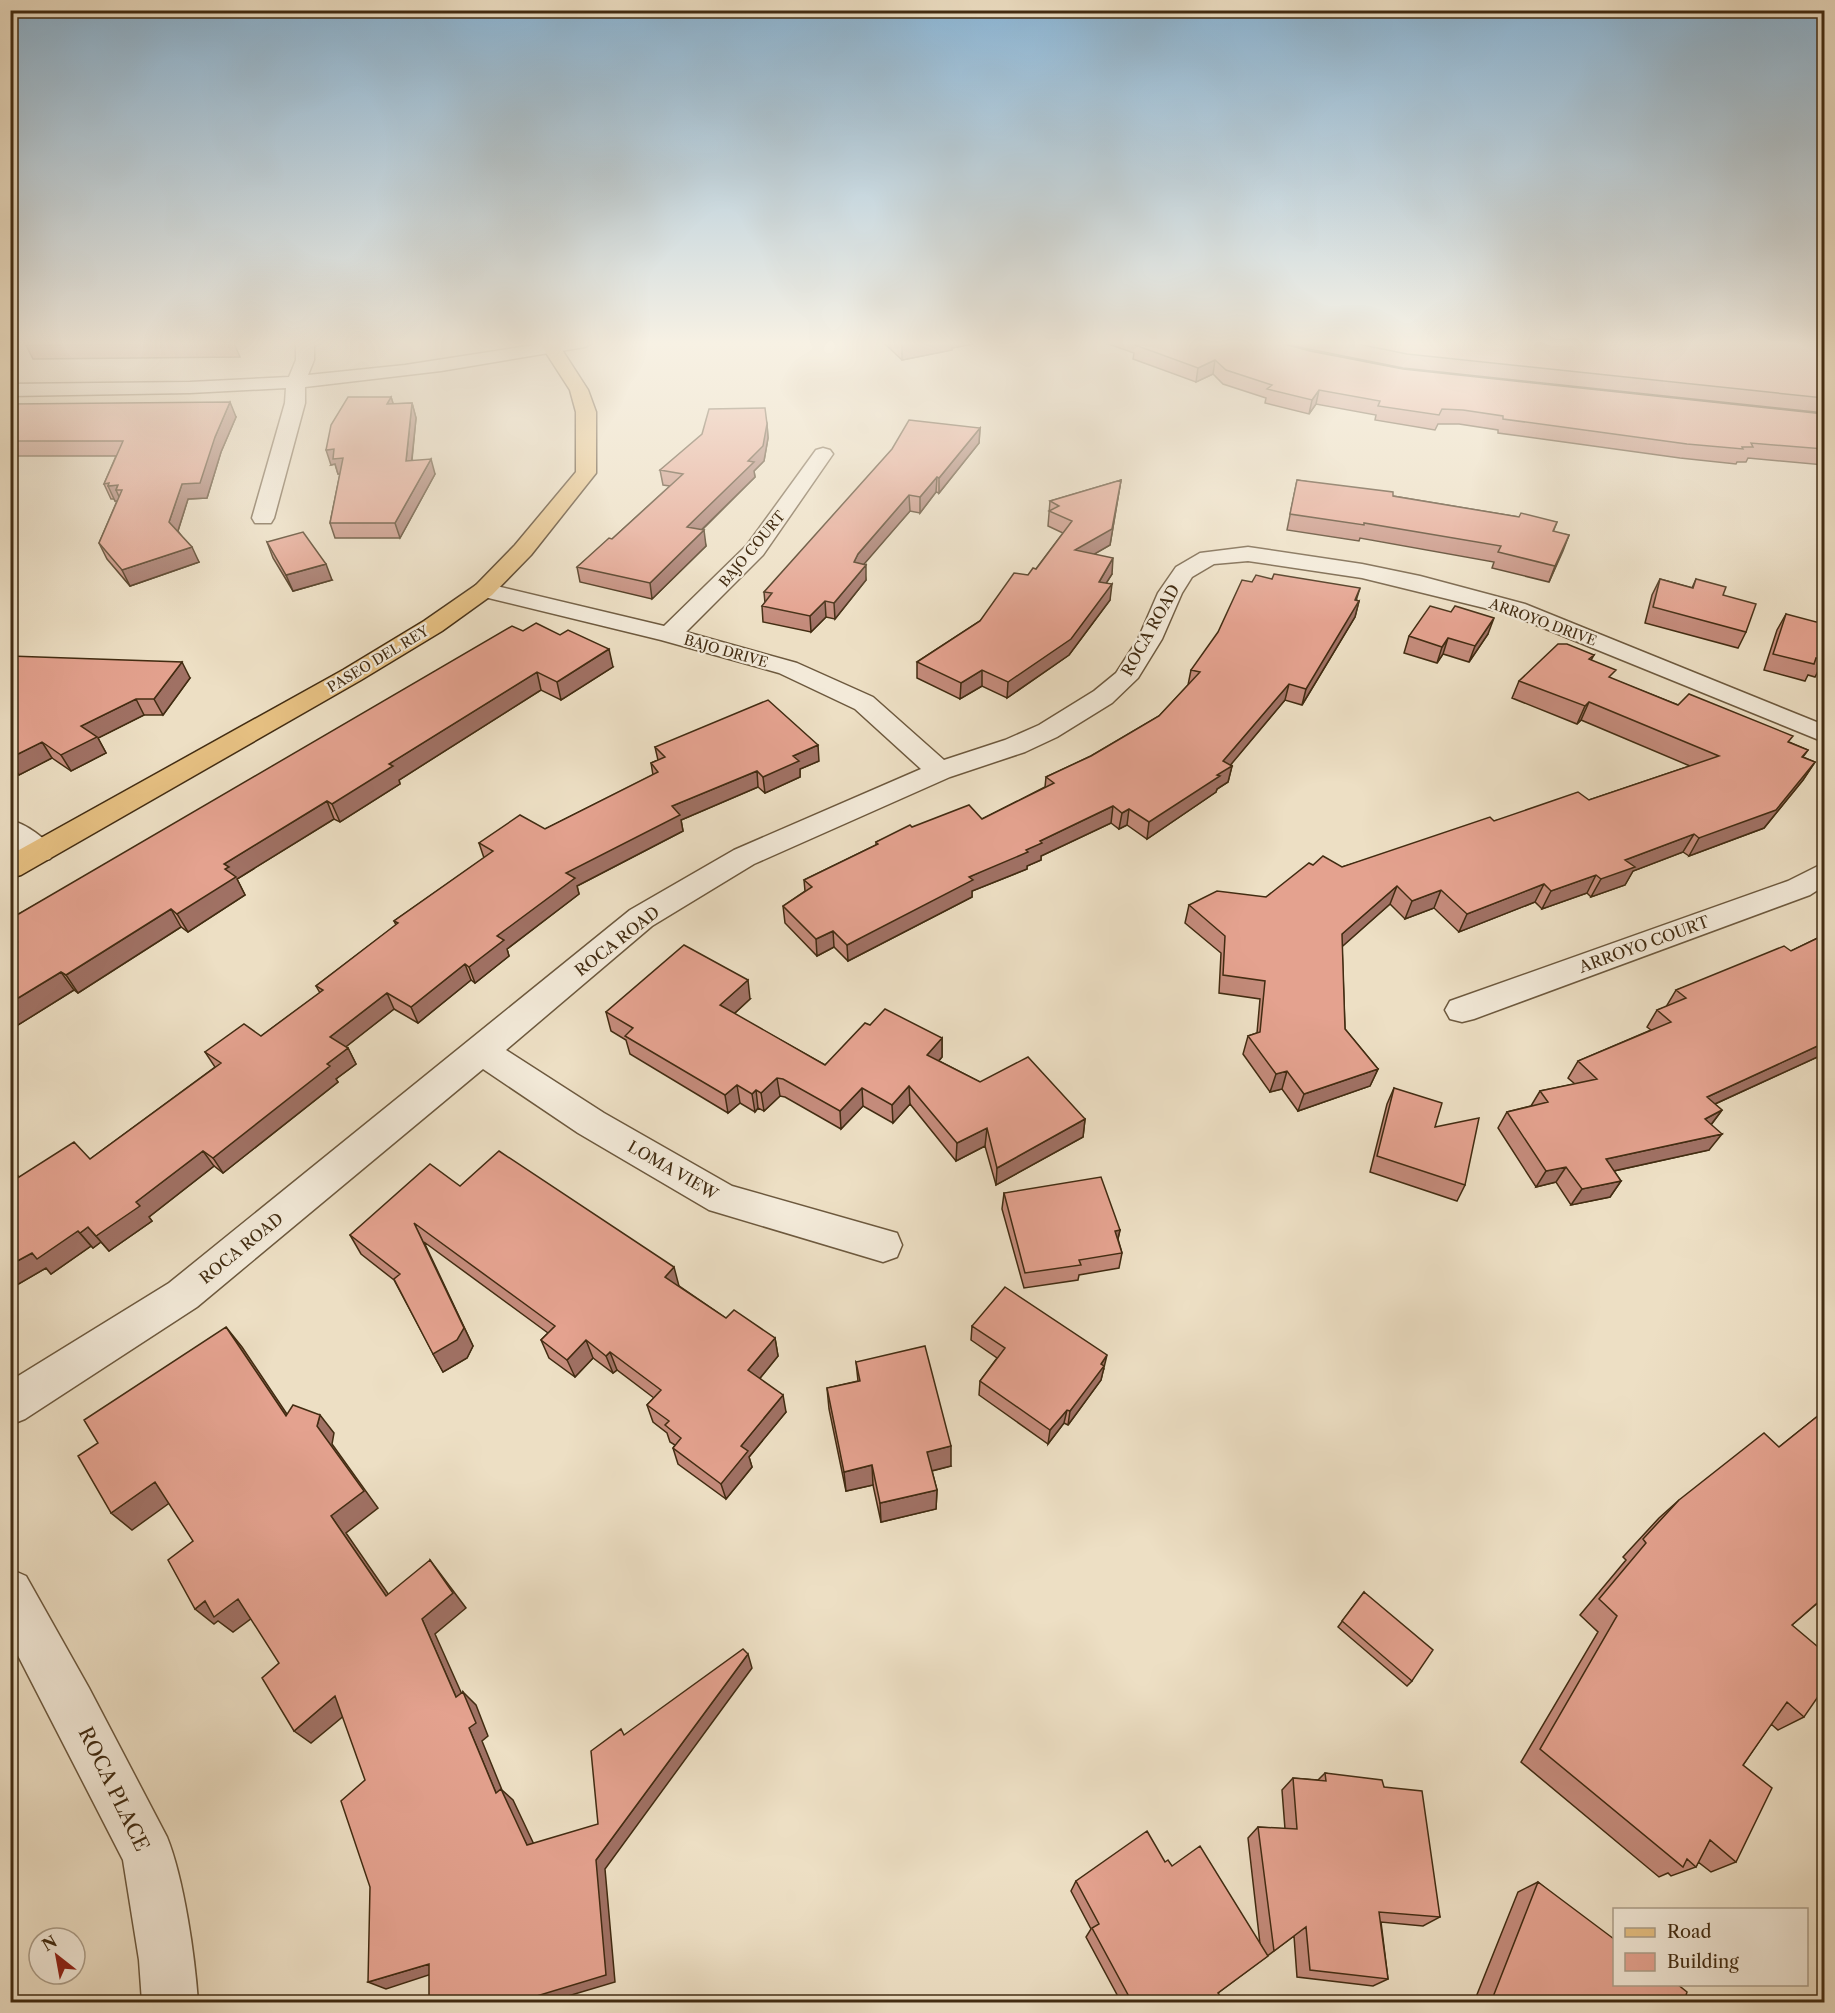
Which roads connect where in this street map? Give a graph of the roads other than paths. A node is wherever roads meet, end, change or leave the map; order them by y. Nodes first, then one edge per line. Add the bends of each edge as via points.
1 (286, 436) edge
2 (586, 436) edge
3 (823, 454) dead end
4 (263, 518) dead end
5 (1248, 554) joint
6 (484, 591) junction
7 (669, 635) junction
8 (1824, 734) edge
9 (940, 771) junction
10 (10, 829) edge
11 (40, 852) junction
12 (10, 868) edge
13 (1824, 873) edge
14 (1462, 1010) dead end
15 (482, 1052) junction
16 (883, 1245) dead end
17 (10, 1405) edge
18 (10, 1592) edge
19 (170, 2002) edge

1 - 4 street
2 - 6 main road, PASEO DEL REY via 586,473
3 - 7 street, BAJO COURT via 755,550
5 - 8 street, ARROYO DRIVE via 1419,583 1517,609
5 - 9 street, ROCA ROAD via 1208,558 1184,572 1125,678 1103,697 1040,735
6 - 7 street, BAJO DRIVE
6 - 11 main road, PASEO DEL REY via 352,675
7 - 9 street, BAJO DRIVE via 788,668 864,703
9 - 15 street, ROCA ROAD via 744,856 641,918
10 - 11 street
11 - 12 main road, PASEO DEL REY
13 - 14 street, ARROYO COURT via 1799,888
15 - 16 street, LOMA VIEW via 591,1123 722,1199
15 - 17 street, ROCA ROAD via 183,1295
18 - 19 street, ROCA PLACE via 148,1856

